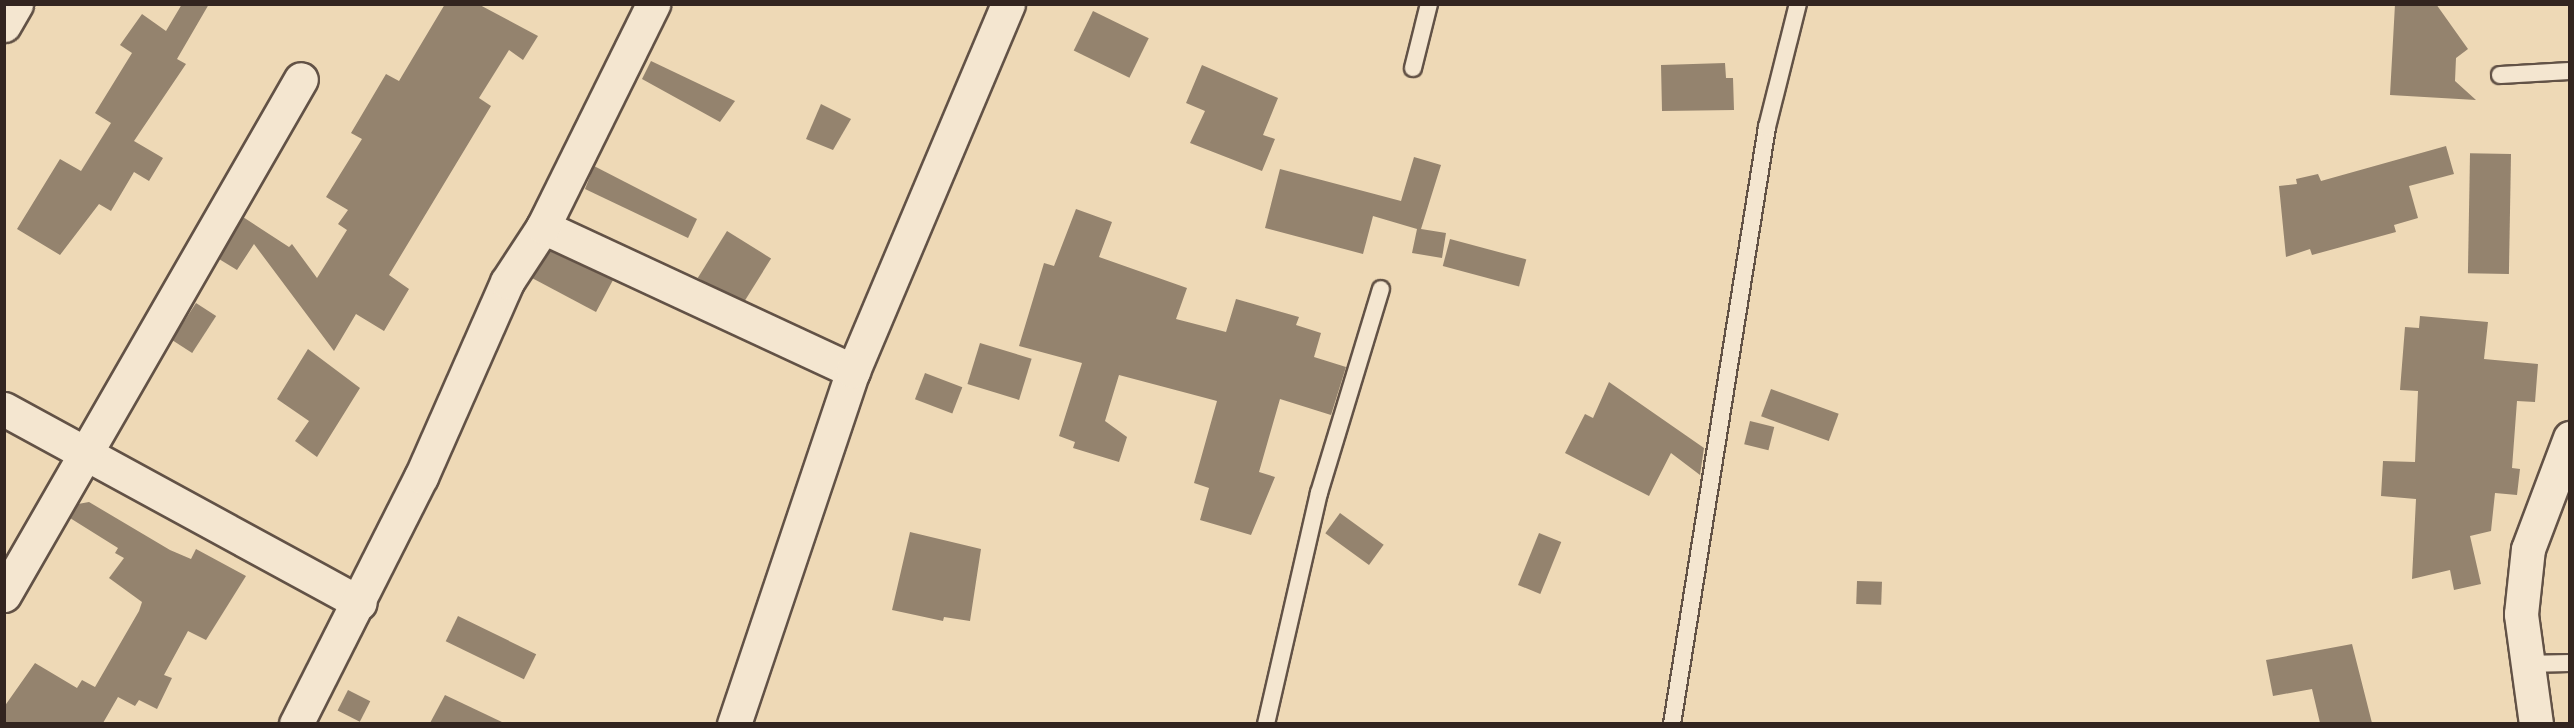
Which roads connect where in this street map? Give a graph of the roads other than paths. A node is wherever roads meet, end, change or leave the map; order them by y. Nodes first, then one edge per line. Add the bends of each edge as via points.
1 (16, 4) edge
2 (1008, 4) edge
3 (1429, 4) edge
4 (1798, 4) edge
5 (645, 7) edge
6 (4, 25) edge
7 (1413, 68) dead end
8 (2570, 71) edge
9 (2500, 75) dead end
10 (301, 79) dead end
11 (543, 227) junction
12 (1381, 289) dead end
13 (853, 371) junction
14 (4, 409) edge
15 (2570, 438) edge
16 (85, 455) junction
17 (4, 595) edge
18 (360, 603) junction
19 (2570, 663) edge
20 (2524, 664) junction
21 (296, 723) edge
22 (734, 723) edge
23 (1266, 723) edge
24 (1672, 723) edge
25 (2536, 723) edge

1 - 6 street
2 - 13 street
3 - 7 lane
4 - 24 lane via 1767,127
5 - 11 street
8 - 9 lane
10 - 16 street
11 - 13 street
11 - 18 street via 507,282
12 - 23 lane via 1319,493
13 - 22 street
14 - 16 street
15 - 20 street via 2528,549 2520,614
16 - 17 street
16 - 18 street
18 - 21 street
19 - 20 lane
20 - 25 street

